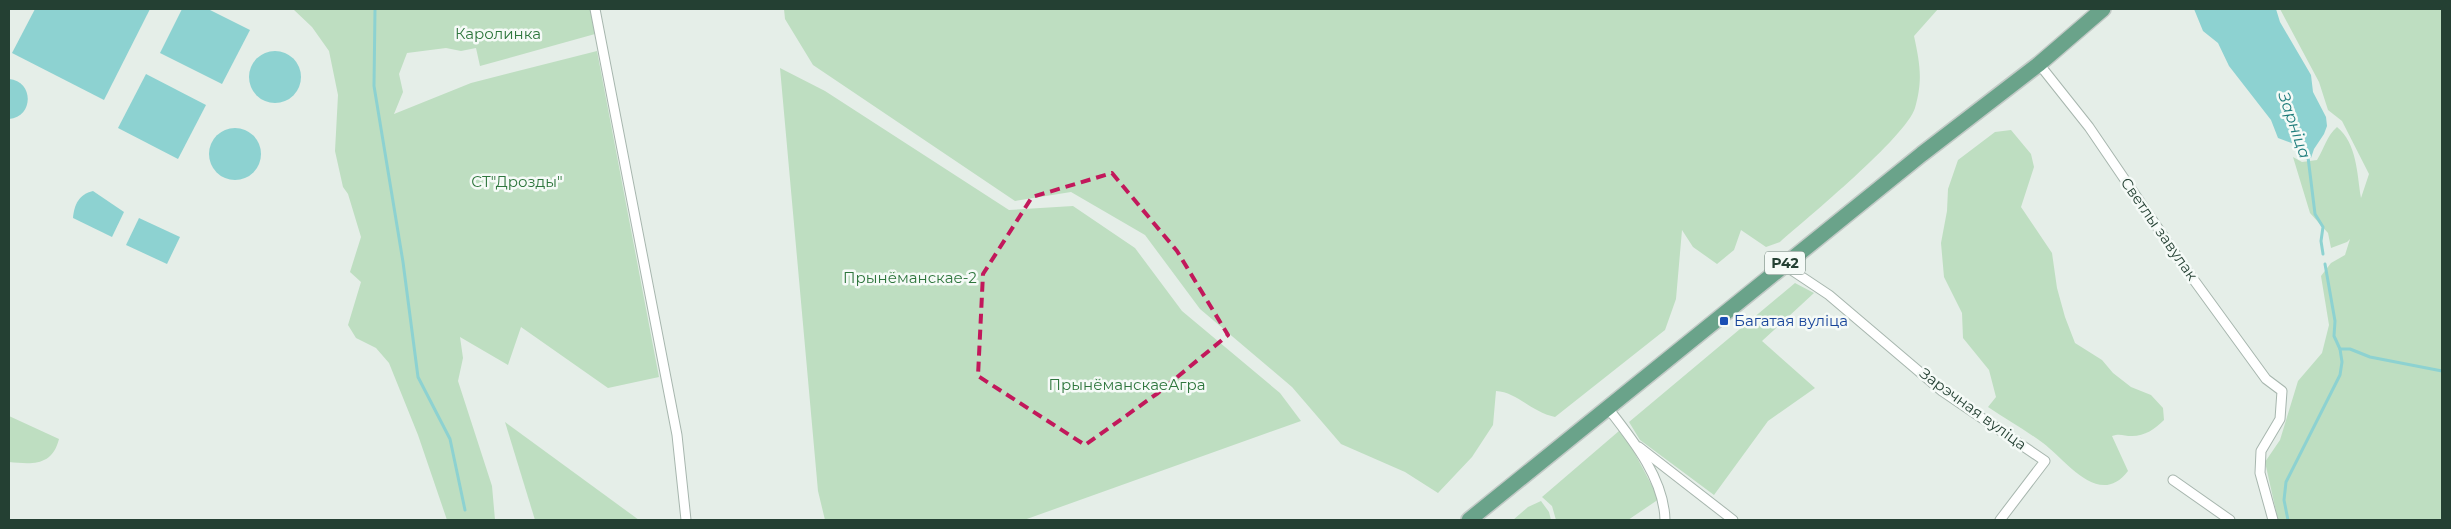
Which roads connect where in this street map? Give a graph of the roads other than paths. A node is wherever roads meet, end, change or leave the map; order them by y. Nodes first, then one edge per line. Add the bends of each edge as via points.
1 (595, 9) edge
2 (2103, 9) edge
3 (2043, 69) junction
4 (1784, 264) junction
5 (1607, 407) junction
6 (1637, 445) junction
7 (2173, 480) dead end
8 (686, 520) edge
9 (1469, 520) edge
10 (1665, 520) edge
11 (1733, 520) edge
12 (2000, 520) edge
13 (2230, 520) edge
14 (2273, 520) edge

1 - 8 street via 677,435
2 - 3 main road, Р42
3 - 4 main road, Р42 via 1922,154
3 - 14 street, Светлы завулак via 2089,127 2266,379 2282,391 2280,420 2261,451 2260,473
4 - 5 main road, Р42
4 - 12 street, Зарэчная вуліца via 1829,295 1942,391 2045,461
5 - 6 street
5 - 9 main road, Р42
6 - 10 street via 1665,503
6 - 11 street
7 - 13 street

